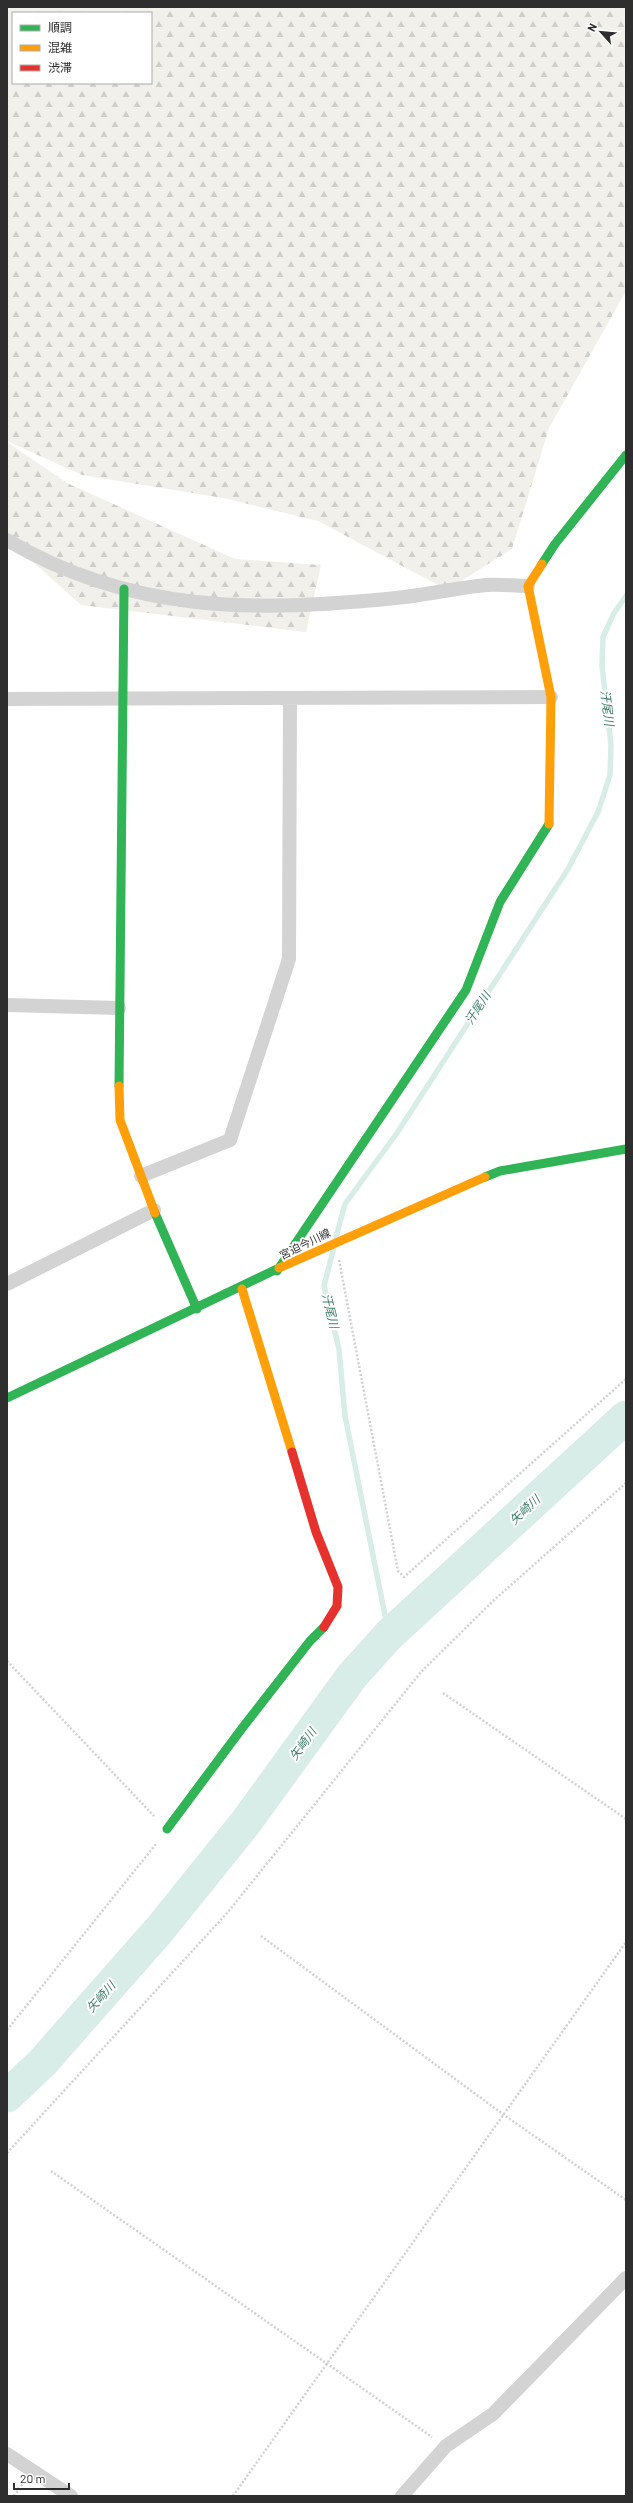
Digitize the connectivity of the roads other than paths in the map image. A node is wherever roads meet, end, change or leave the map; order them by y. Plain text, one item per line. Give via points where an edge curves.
1 (626, 455) edge
2 (7, 540) edge
3 (528, 586) junction
4 (124, 589) junction
5 (551, 697) junction
6 (123, 698) junction
7 (290, 698) junction
8 (7, 699) edge
9 (7, 1005) edge
10 (119, 1008) junction
11 (626, 1149) edge
12 (142, 1176) junction
13 (154, 1210) junction
14 (277, 1271) junction
15 (7, 1284) edge
16 (242, 1288) junction
17 (197, 1310) junction
18 (7, 1398) edge
19 (167, 1829) road end
20 (626, 2278) edge
21 (7, 2454) edge
22 (71, 2496) edge
23 (402, 2496) edge

1 - 3 street via 555,544
2 - 4 street via 76,574
3 - 4 street via 487,585 402,597 286,607 183,602
3 - 5 street
4 - 6 street
5 - 7 street
5 - 14 street via 550,824 500,902 466,990
6 - 7 street
6 - 8 street
6 - 10 street
7 - 12 street via 290,959 230,1140
9 - 10 street
10 - 12 street via 120,1120
11 - 14 street, 宮迫今川線 via 500,1171 335,1242
12 - 13 street
13 - 15 street
13 - 17 street
14 - 16 street, 宮迫今川線
16 - 17 street, 宮迫今川線
16 - 19 street via 316,1532 338,1587 338,1606
17 - 18 street, 宮迫今川線
20 - 23 street via 493,2414 446,2446
21 - 22 street

